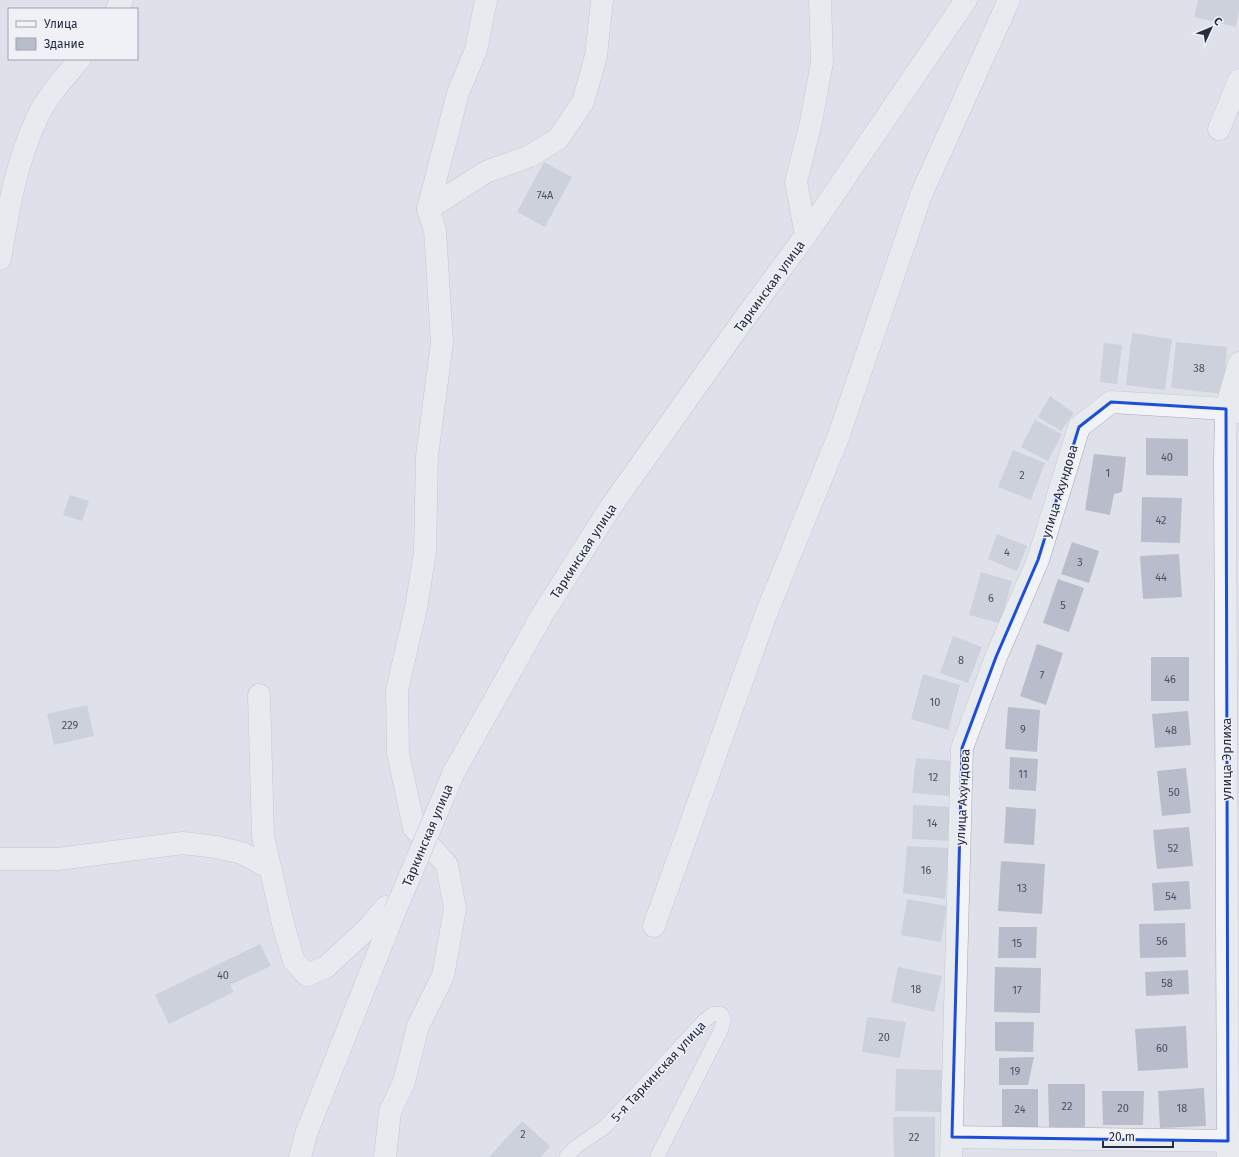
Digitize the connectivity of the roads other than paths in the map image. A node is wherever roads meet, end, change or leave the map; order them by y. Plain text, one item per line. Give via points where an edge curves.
1 (486, 0) edge
2 (602, 0) edge
3 (820, 0) edge
4 (966, 0) edge
5 (1009, 0) edge
6 (79, 60) edge
7 (1239, 80) edge
8 (1219, 130) dead end
9 (428, 209) junction
10 (806, 235) junction
11 (0, 259) edge
12 (1239, 363) edge
13 (1233, 411) edge
14 (259, 695) dead end
15 (0, 859) edge
16 (270, 868) junction
17 (395, 912) junction
18 (654, 926) dead end
19 (1232, 1146) edge
20 (952, 1147) edge
21 (300, 1157) edge
22 (385, 1157) edge
23 (566, 1157) edge
24 (657, 1157) edge

1 - 9 street via 476,50 458,93
2 - 9 street via 596,56 583,102 558,139 530,156 486,172
3 - 10 street via 822,62 796,182
4 - 10 street, Таркинская улица
5 - 18 street via 921,195 839,435 766,614
6 - 11 street via 37,117 19,162
7 - 8 street
9 - 22 street via 435,230 442,343 427,456 425,552 416,608 397,690 398,753 414,828 447,865 455,909 443,976 418,1026 404,1082 390,1112
10 - 17 street, Таркинская улица, bridge via 610,508 542,615 454,772
12 - 13 street, улица Эрлиха
13 - 19 street, улица Эрлиха via 1225,477
13 - 20 street, улица Ахундова via 1111,402 1079,427 1038,560 996,657 962,748
14 - 16 street via 263,836
15 - 16 street via 58,859 183,843 242,853
16 - 17 street via 294,961 307,975 326,967 368,928 386,907
17 - 21 street, Таркинская улица via 306,1134
19 - 20 street
23 - 24 lane, 5-я Таркинская улица via 577,1146 605,1127 705,1020 713,1014 721,1014 724,1020 721,1030

